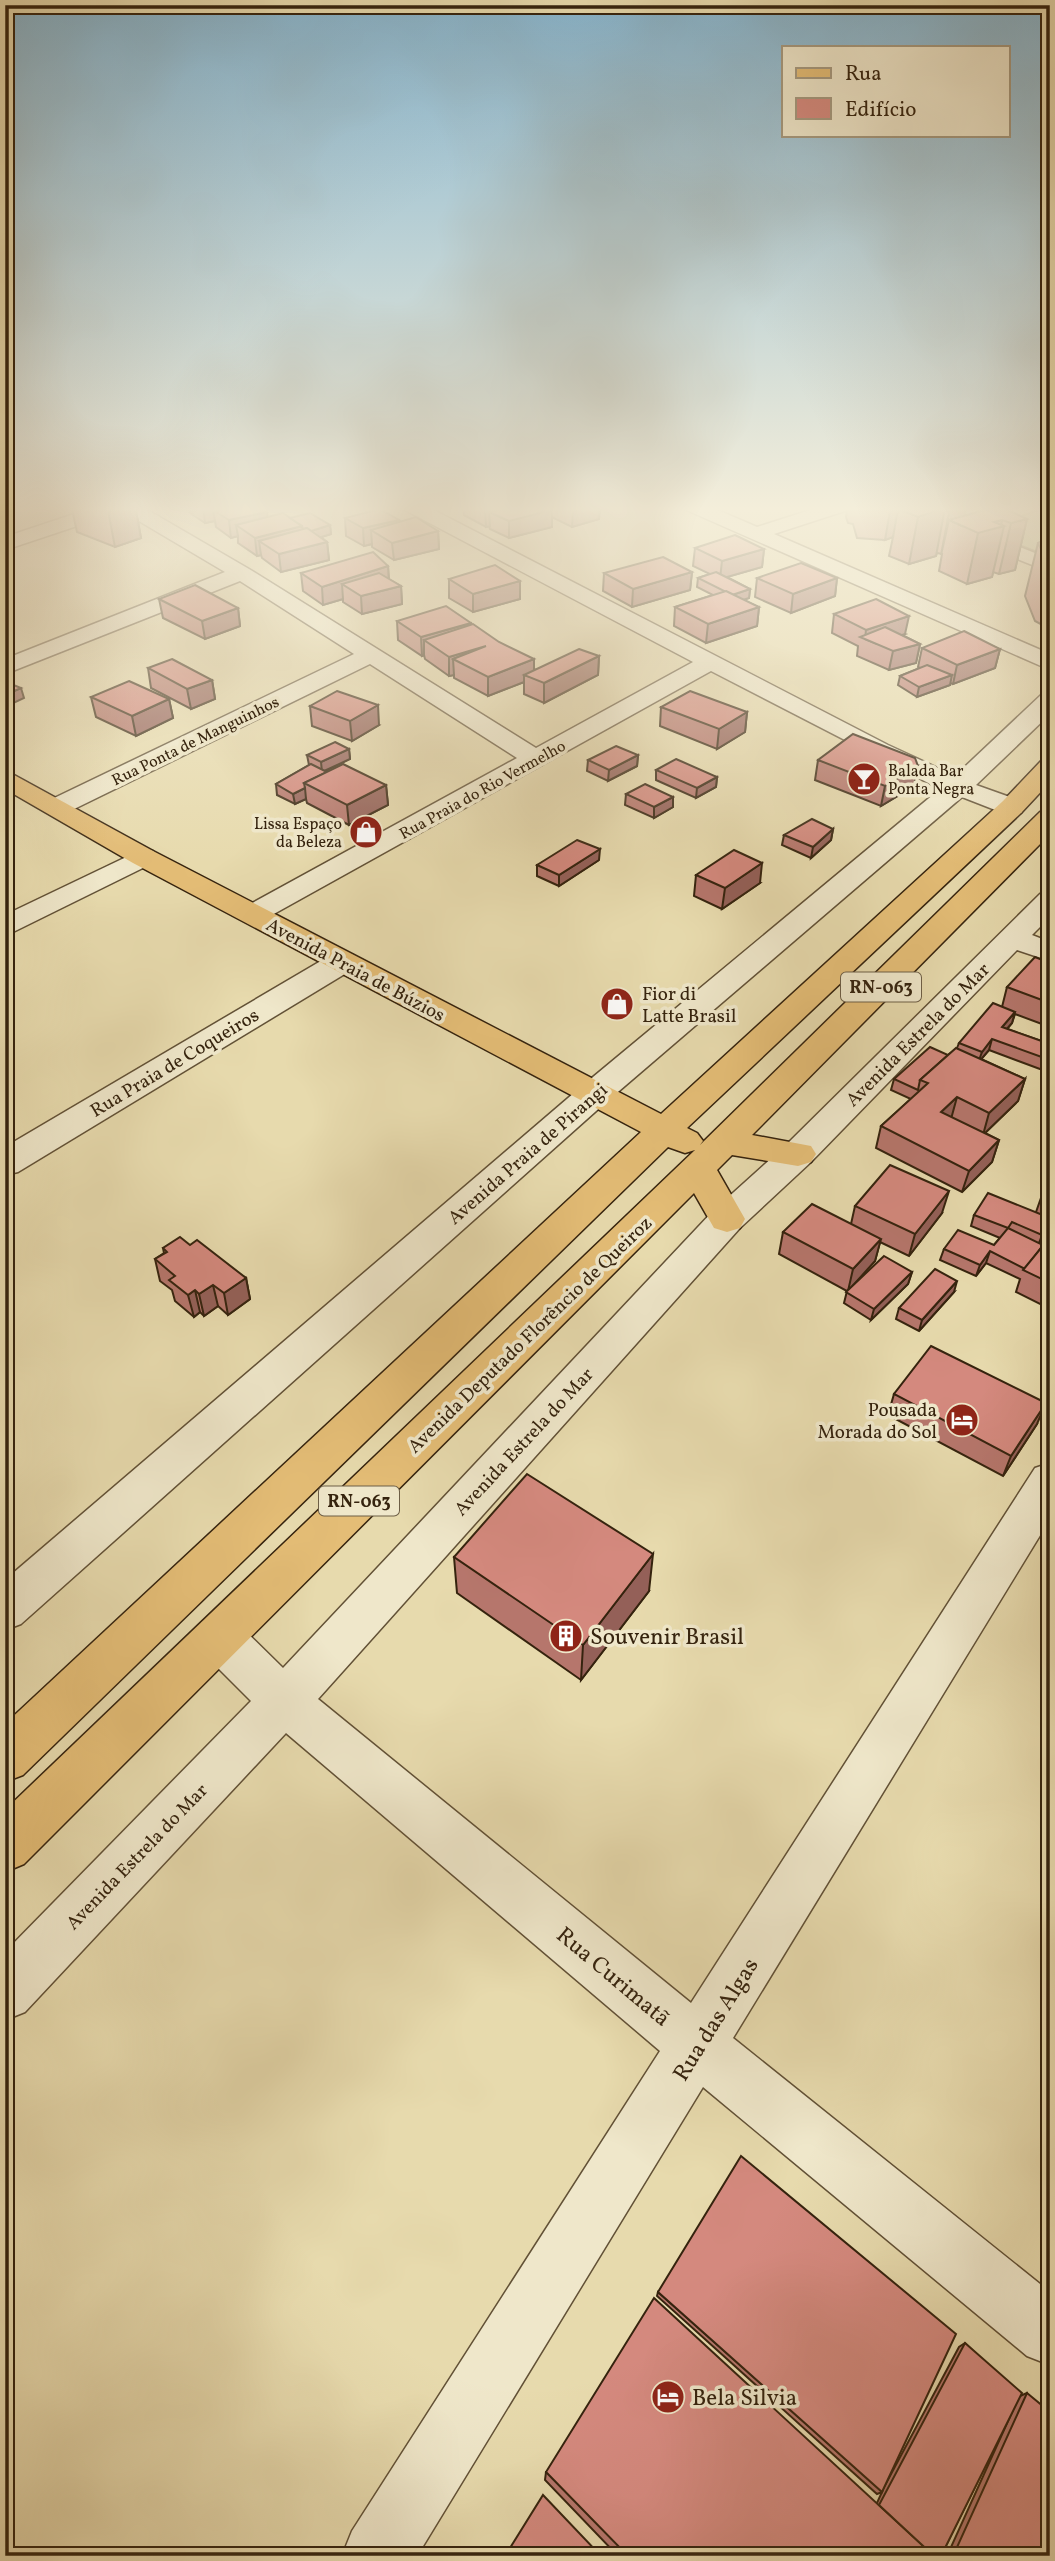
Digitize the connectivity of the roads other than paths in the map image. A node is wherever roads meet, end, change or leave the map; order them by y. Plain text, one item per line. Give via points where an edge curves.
1 (112, 625) edge
2 (322, 625) edge
3 (636, 625) edge
4 (965, 625) edge
5 (370, 655) junction
6 (1045, 660) edge
7 (709, 663) junction
8 (5, 667) edge
9 (1050, 700) edge
10 (536, 760) junction
11 (1050, 766) edge
12 (5, 778) edge
13 (958, 787) junction
14 (57, 807) junction
15 (1013, 807) junction
16 (1050, 818) edge
17 (144, 857) junction
18 (1050, 900) edge
19 (253, 914) junction
20 (5, 927) edge
21 (1031, 945) edge
22 (342, 962) junction
23 (593, 1095) junction
24 (664, 1130) junction
25 (798, 1154) junction
26 (712, 1155) junction
27 (5, 1163) edge
28 (727, 1219) junction
29 (1050, 1481) edge
30 (5, 1609) edge
31 (219, 1637) junction
32 (284, 1701) junction
33 (5, 1758) edge
34 (5, 1846) edge
35 (5, 1992) edge
36 (698, 2046) junction
37 (1050, 2333) edge
38 (377, 2556) edge

1 - 8 street
2 - 5 street
3 - 7 street
4 - 6 street
5 - 10 street
5 - 14 street, Rua Ponta de Manguinhos
7 - 10 street, Rua Praia do Rio Vermelho
7 - 13 street
9 - 13 street, Avenida Praia de Pirangi
10 - 19 street, Rua Praia do Rio Vermelho
11 - 15 main road, RN-063
12 - 14 main road, Avenida Praia de Búzios
13 - 15 street
13 - 23 street, Avenida Praia de Pirangi
14 - 17 main road, Avenida Praia de Búzios
15 - 24 main road, RN-063
16 - 26 main road, Avenida Deputado Florêncio de Queiroz / RN-063
17 - 19 main road, Avenida Praia de Búzios
17 - 20 street
18 - 21 street, Avenida Estrela do Mar
19 - 22 main road, Avenida Praia de Búzios
21 - 25 street, Avenida Estrela do Mar
22 - 23 main road, Avenida Praia de Búzios
22 - 27 street, Rua Praia de Coqueiros
23 - 24 main road, Avenida Praia de Búzios
23 - 30 street, Avenida Praia de Pirangi
24 - 26 main road, Avenida Praia de Búzios
24 - 33 main road, RN-063
25 - 26 main road, Avenida Praia de Búzios
25 - 28 street, Avenida Estrela do Mar
26 - 28 main road
26 - 31 main road, Avenida Deputado Florêncio de Queiroz / RN-063
28 - 32 street, Avenida Estrela do Mar
29 - 36 street, Rua das Algas
31 - 32 street, Rua Curimatã
31 - 34 main road, Avenida Deputado Florêncio de Queiroz / RN-063
32 - 35 street, Avenida Estrela do Mar
32 - 36 street, Rua Curimatã
36 - 37 street, Rua Curimatã
36 - 38 street, Rua das Algas

